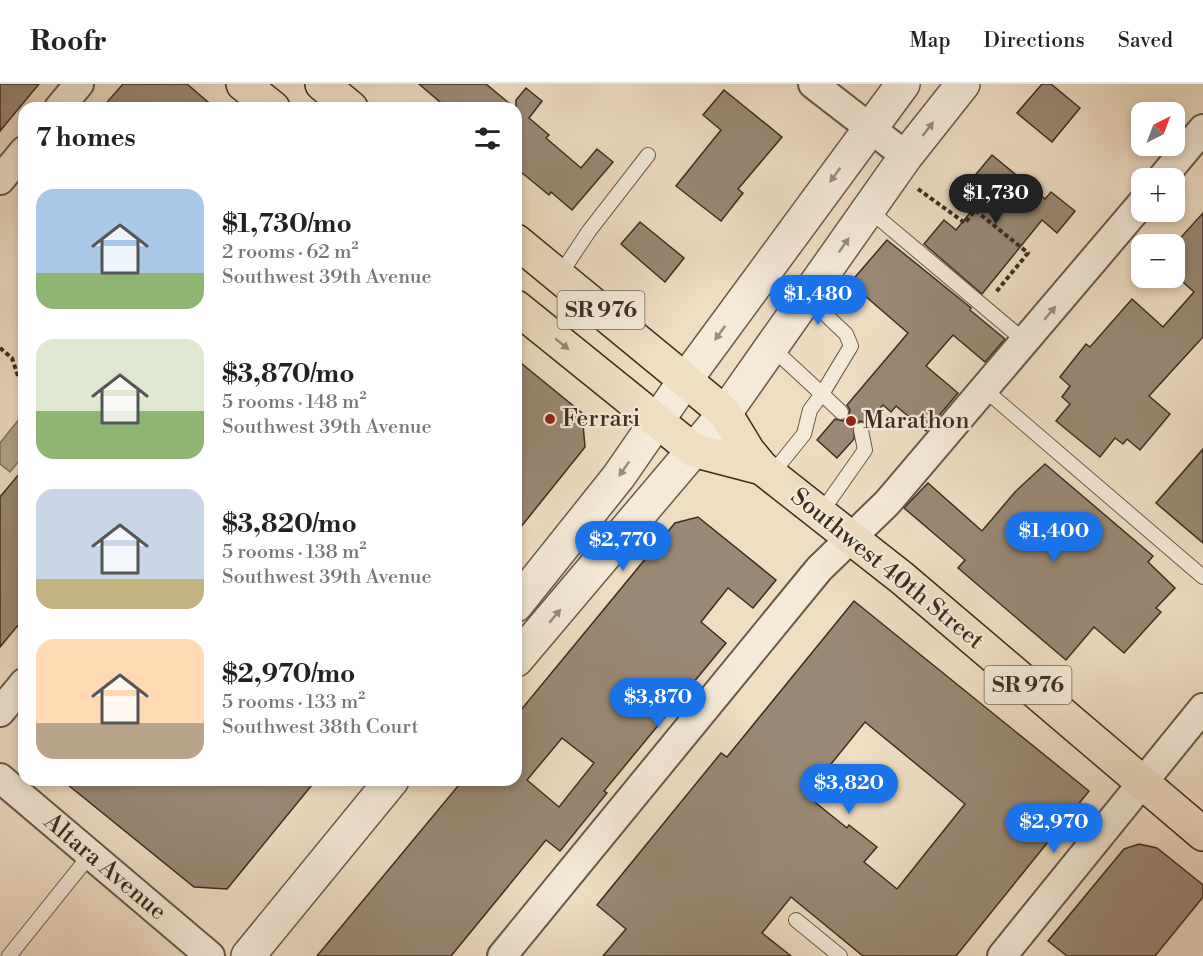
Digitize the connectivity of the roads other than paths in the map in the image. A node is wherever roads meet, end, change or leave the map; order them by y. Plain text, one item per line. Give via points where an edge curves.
1 (79, 84) edge
2 (243, 84) edge
3 (322, 84) edge
4 (813, 84) edge
5 (903, 84) edge
6 (963, 84) edge
7 (64, 102) edge
8 (266, 102) edge
9 (344, 102) edge
10 (868, 127) junction
11 (1203, 129) edge
12 (648, 155) dead end
13 (906, 156) junction
14 (18, 158) edge
15 (1170, 168) edge
16 (0, 180) edge
17 (869, 210) junction
18 (1131, 216) edge
19 (522, 246) edge
20 (559, 276) junction
21 (807, 297) junction
22 (522, 312) edge
23 (1026, 342) junction
24 (771, 347) junction
25 (686, 379) junction
26 (984, 389) junction
27 (822, 394) junction
28 (841, 412) dead end
29 (725, 413) junction
30 (657, 421) junction
31 (861, 430) dead end
32 (693, 450) junction
33 (767, 471) junction
34 (820, 514) junction
35 (851, 538) junction
36 (1203, 577) edge
37 (522, 597) edge
38 (522, 653) edge
39 (18, 690) edge
40 (1203, 708) edge
41 (0, 712) edge
42 (0, 778) edge
43 (1142, 782) junction
44 (387, 786) edge
45 (1203, 834) edge
46 (90, 855) junction
47 (796, 920) dead end
48 (9, 956) edge
49 (210, 956) edge
50 (248, 956) edge
51 (502, 956) edge
52 (840, 956) edge
53 (1002, 956) edge

1 - 7 street
2 - 8 main road
3 - 9 main road
4 - 10 street
5 - 10 street
13 -> 6 street
10 - 13 street
10 -> 25 street
11 - 15 street
12 - 20 lane
13 - 17 street
14 - 16 street
21 -> 17 street
17 - 23 lane
23 -> 18 street
19 - 20 main road, Southwest 40th Street / SR 976
20 - 25 main road, Southwest 40th Street / SR 976
21 - 24 street
21 - 27 lane via 846,334 851,346
22 -> 30 main road, Southwest 40th Street / SR 976
23 - 26 street
24 - 27 lane
24 - 29 street
25 - 29 main road, Southwest 40th Street / SR 976
25 - 30 street
26 - 35 street via 887,503
26 - 36 lane
27 - 28 lane
27 - 33 lane via 810,410 804,434
29 - 32 street
29 - 33 main road, Southwest 40th Street / SR 976 via 748,451
30 - 32 main road, Southwest 40th Street / SR 976
30 -> 37 street via 619,476
31 - 34 lane via 865,450
32 - 33 main road, Southwest 40th Street / SR 976
38 -> 32 street
33 - 34 main road, Southwest 40th Street / SR 976
34 - 35 main road, Southwest 40th Street / SR 976
35 - 43 main road, Southwest 40th Street / SR 976
35 - 51 street via 819,569
39 - 41 street
40 - 43 street
42 - 46 street, Altara Avenue
43 - 45 main road, Southwest 40th Street / SR 976
43 - 53 street
44 - 50 street
46 - 48 lane
46 - 49 street, Altara Avenue
47 - 52 lane

